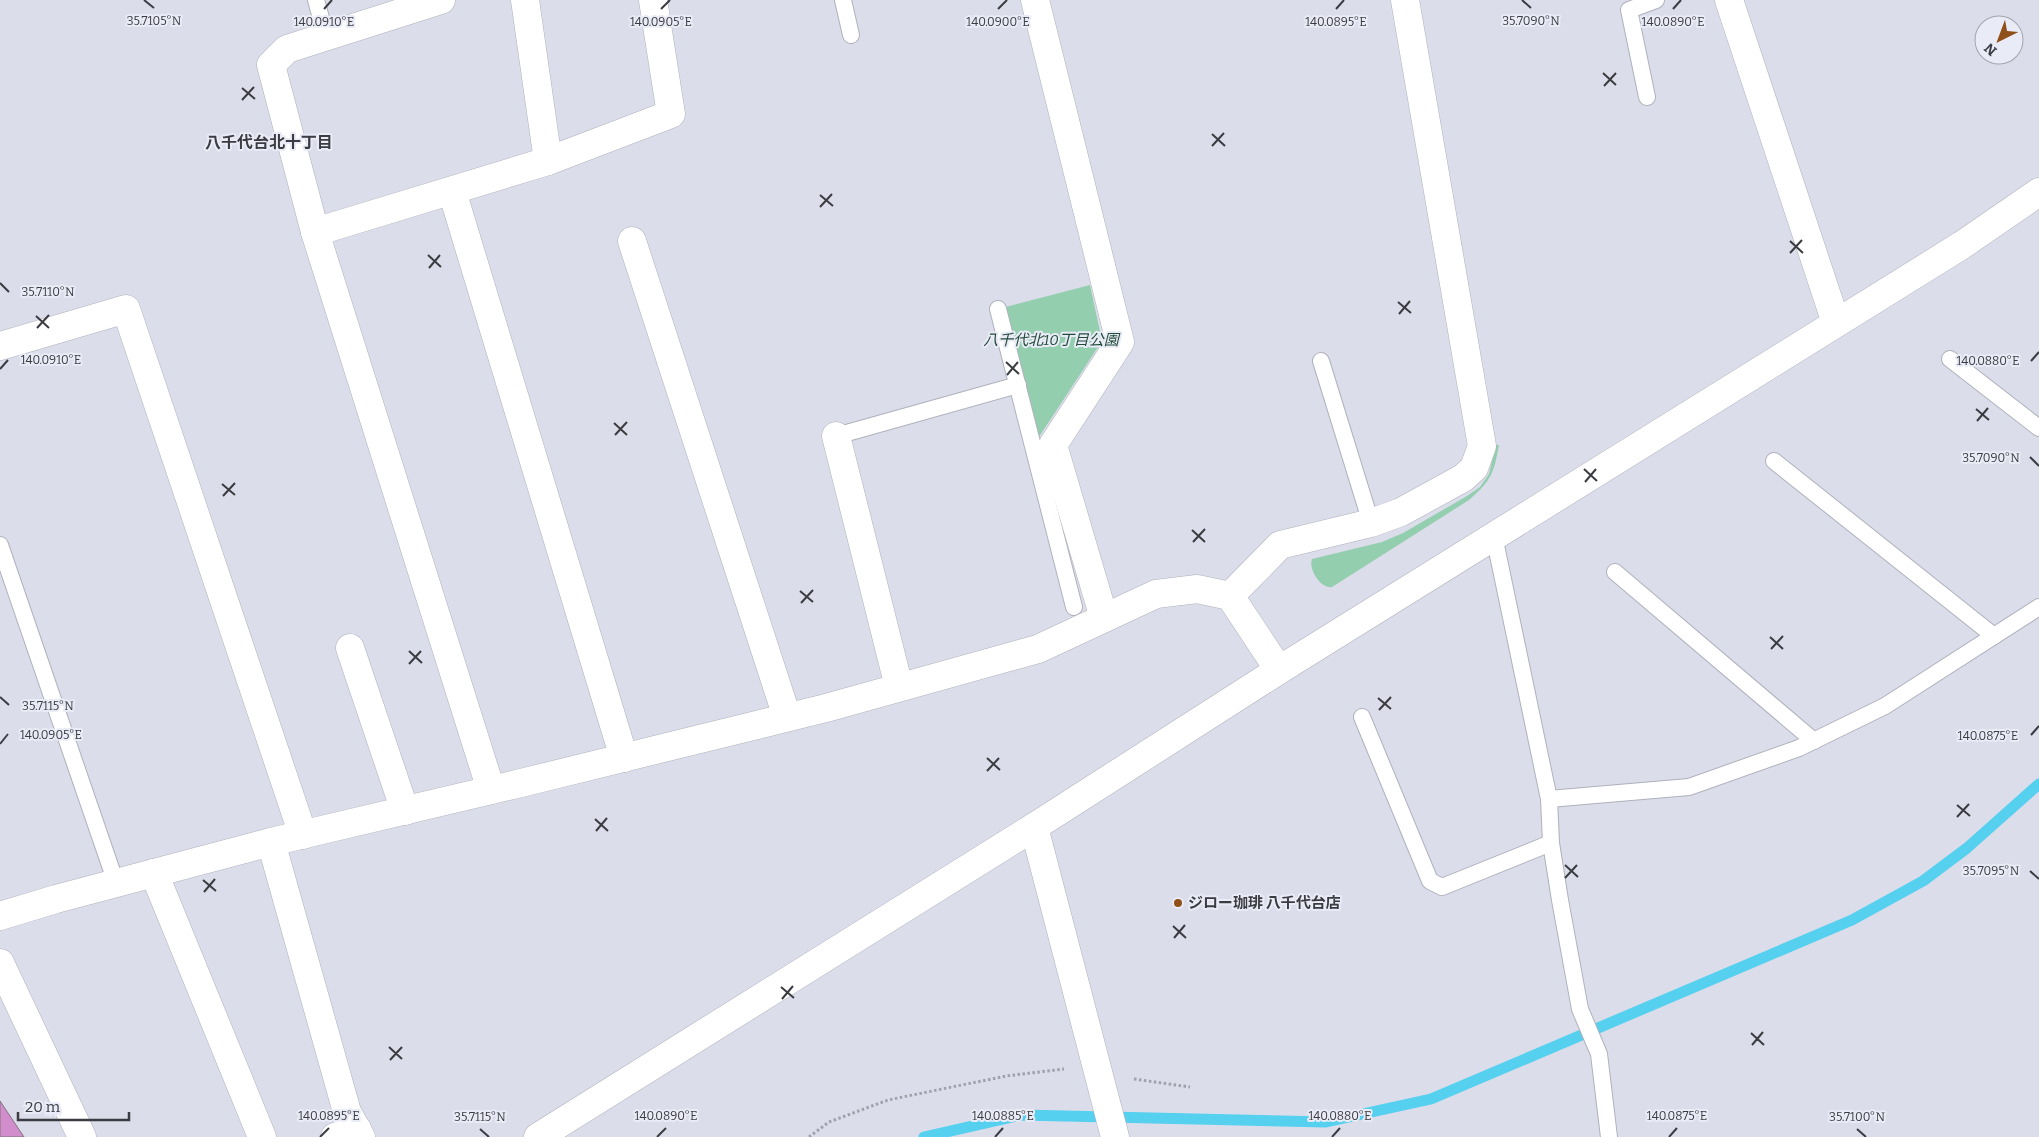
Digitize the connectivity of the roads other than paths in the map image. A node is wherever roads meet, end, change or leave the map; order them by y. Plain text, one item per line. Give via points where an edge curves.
1 (316, 0) edge
2 (441, 0) edge
3 (525, 0) edge
4 (653, 0) edge
5 (843, 0) edge
6 (1035, 0) edge
7 (1405, 0) edge
8 (1656, 0) edge
9 (1729, 0) edge
10 (326, 36) junction
11 (852, 36) dead end
12 (1647, 97) dead end
13 (548, 162) junction
14 (452, 190) junction
15 (2039, 192) edge
16 (315, 232) junction
17 (632, 241) dead end
18 (998, 309) dead end
19 (1836, 323) junction
20 (0, 346) edge
21 (1950, 359) dead end
22 (1321, 361) dead end
23 (1018, 385) junction
24 (2039, 428) edge
25 (836, 436) joint
26 (1774, 461) dead end
27 (1371, 523) junction
28 (1494, 536) junction
29 (0, 545) edge
30 (1615, 572) dead end
31 (1230, 596) junction
32 (1074, 607) dead end
33 (2039, 607) edge
34 (1104, 618) junction
35 (1994, 636) junction
36 (350, 648) dead end
37 (1278, 670) junction
38 (899, 687) junction
39 (1362, 716) dead end
40 (788, 717) junction
41 (1814, 741) junction
42 (624, 758) junction
43 (492, 790) junction
44 (1549, 799) junction
45 (405, 811) junction
46 (1034, 827) junction
47 (303, 834) junction
48 (271, 842) junction
49 (1551, 843) junction
50 (154, 873) junction
51 (116, 883) junction
52 (0, 916) edge
53 (0, 963) edge
54 (351, 1134) edge
55 (82, 1137) edge
56 (262, 1137) edge
57 (538, 1137) edge
58 (1114, 1137) edge
59 (1609, 1137) edge

1 - 10 lane
2 - 10 street
3 - 13 street
4 - 13 street via 671,114
5 - 11 lane
6 - 34 street via 1120,342 1053,445
7 - 27 street via 1482,446 1474,468 1463,478 1401,512
8 - 12 lane via 1629,10
9 - 19 street
10 - 16 street via 287,48 271,65
13 - 14 street
14 - 16 street
14 - 42 street
15 - 19 street via 1962,245
16 - 43 street
17 - 40 street
18 - 23 lane
19 - 28 street
20 - 47 street via 126,309
21 - 24 lane
22 - 27 lane
23 - 25 lane
23 - 32 lane
25 - 38 street
26 - 35 lane
27 - 31 street via 1280,545
28 - 37 street
28 - 44 lane
29 - 51 lane
30 - 41 lane
31 - 34 street via 1197,589 1156,594
31 - 37 street
33 - 35 lane
34 - 38 street via 1038,649
35 - 41 lane via 1885,706
36 - 45 street
37 - 46 street
38 - 40 street
39 - 49 lane via 1430,881 1442,887
40 - 42 street
41 - 44 lane via 1688,787
42 - 43 street
43 - 45 street
44 - 49 lane
45 - 47 street
46 - 57 street
46 - 58 street
47 - 48 street
48 - 50 street
48 - 54 street
49 - 59 lane via 1580,1009 1599,1054
50 - 51 street
50 - 56 street
51 - 52 street
53 - 55 street

